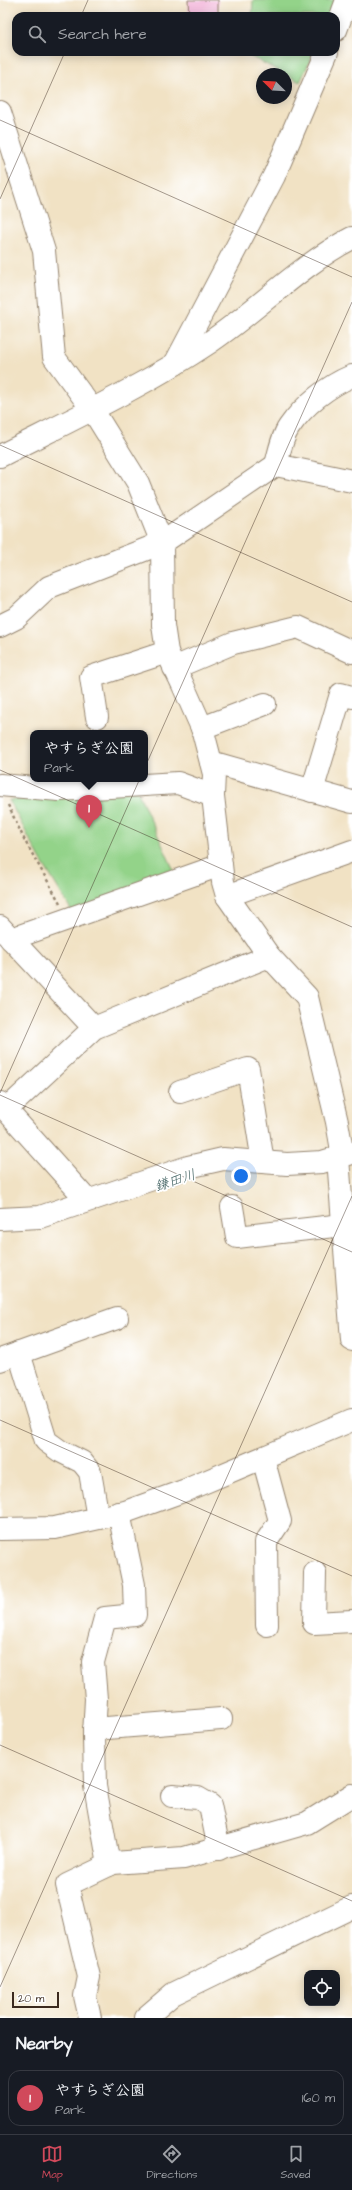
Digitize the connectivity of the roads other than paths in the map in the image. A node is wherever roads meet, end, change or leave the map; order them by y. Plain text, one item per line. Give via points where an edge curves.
1 (347, 0) edge
2 (340, 19) edge
3 (325, 56) edge
4 (0, 112) edge
5 (352, 238) edge
6 (174, 365) junction
7 (352, 376) edge
8 (92, 409) junction
9 (0, 456) edge
10 (276, 465) junction
11 (352, 481) edge
12 (162, 543) junction
13 (0, 626) edge
14 (352, 652) edge
15 (170, 660) junction
16 (352, 697) edge
17 (265, 704) dead end
18 (97, 717) dead end
19 (202, 728) junction
20 (211, 762) junction
21 (1, 785) edge
22 (312, 791) junction
23 (213, 796) junction
24 (352, 802) edge
25 (352, 851) edge
26 (221, 865) junction
27 (227, 896) junction
28 (6, 933) edge
29 (269, 956) junction
30 (94, 1028) junction
31 (180, 1092) dead end
32 (3, 1107) edge
33 (344, 1156) edge
34 (263, 1162) junction
35 (87, 1200) junction
36 (232, 1207) dead end
37 (0, 1219) edge
38 (343, 1225) junction
39 (351, 1314) edge
40 (117, 1318) dead end
41 (352, 1340) edge
42 (9, 1357) edge
43 (352, 1420) edge
44 (263, 1458) junction
45 (119, 1513) junction
46 (98, 1518) junction
47 (0, 1529) edge
48 (315, 1573) dead end
49 (352, 1621) edge
50 (267, 1625) dead end
51 (221, 1719) dead end
52 (94, 1729) junction
53 (352, 1795) edge
54 (172, 1796) dead end
55 (219, 1849) junction
56 (109, 1865) junction
57 (352, 1907) edge
58 (90, 2018) edge
59 (145, 2018) edge

1 - 2 street
3 - 6 street via 274,176
4 - 8 street via 44,251 54,357
5 - 6 street via 305,268 211,341
6 - 8 street
7 - 10 street via 341,380 318,396 304,410 289,428
8 - 9 street
8 - 12 street via 138,483
10 - 11 street
10 - 12 street
12 - 13 street via 49,588 16,618
12 - 15 street via 164,625
14 - 15 street via 298,627
15 - 18 street via 91,677
15 - 19 street
16 - 22 street via 341,694
17 - 19 street
19 - 20 street
20 - 22 street
20 - 23 street via 214,774
21 - 23 street via 59,790 178,783
22 - 24 street
23 - 26 street
25 - 27 street
26 - 27 street
26 - 28 street via 68,918
27 - 29 street
28 - 30 street
29 - 30 street
29 - 33 street via 307,997
30 - 32 street
31 - 34 street via 248,1069
32 - 35 street
33 - 34 street via 315,1163
33 - 38 street
34 - 35 street via 223,1159 188,1167
35 - 37 street via 40,1217
36 - 38 street via 237,1237
38 - 39 street
39 - 41 street
40 - 42 street
42 - 46 street via 46,1441 82,1462 90,1472
43 - 44 street
44 - 45 street via 186,1490
44 - 50 street via 280,1521 266,1542
45 - 46 street
45 - 52 street via 134,1585 135,1615 105,1618 93,1662 96,1699
46 - 47 street via 55,1528
48 - 49 street via 314,1623
51 - 52 street
52 - 56 street via 95,1786
53 - 55 street via 307,1823
54 - 55 street via 198,1798 210,1805
55 - 56 street via 184,1858
56 - 58 street via 67,1885 90,1977 85,1996
57 - 59 street via 173,1994

